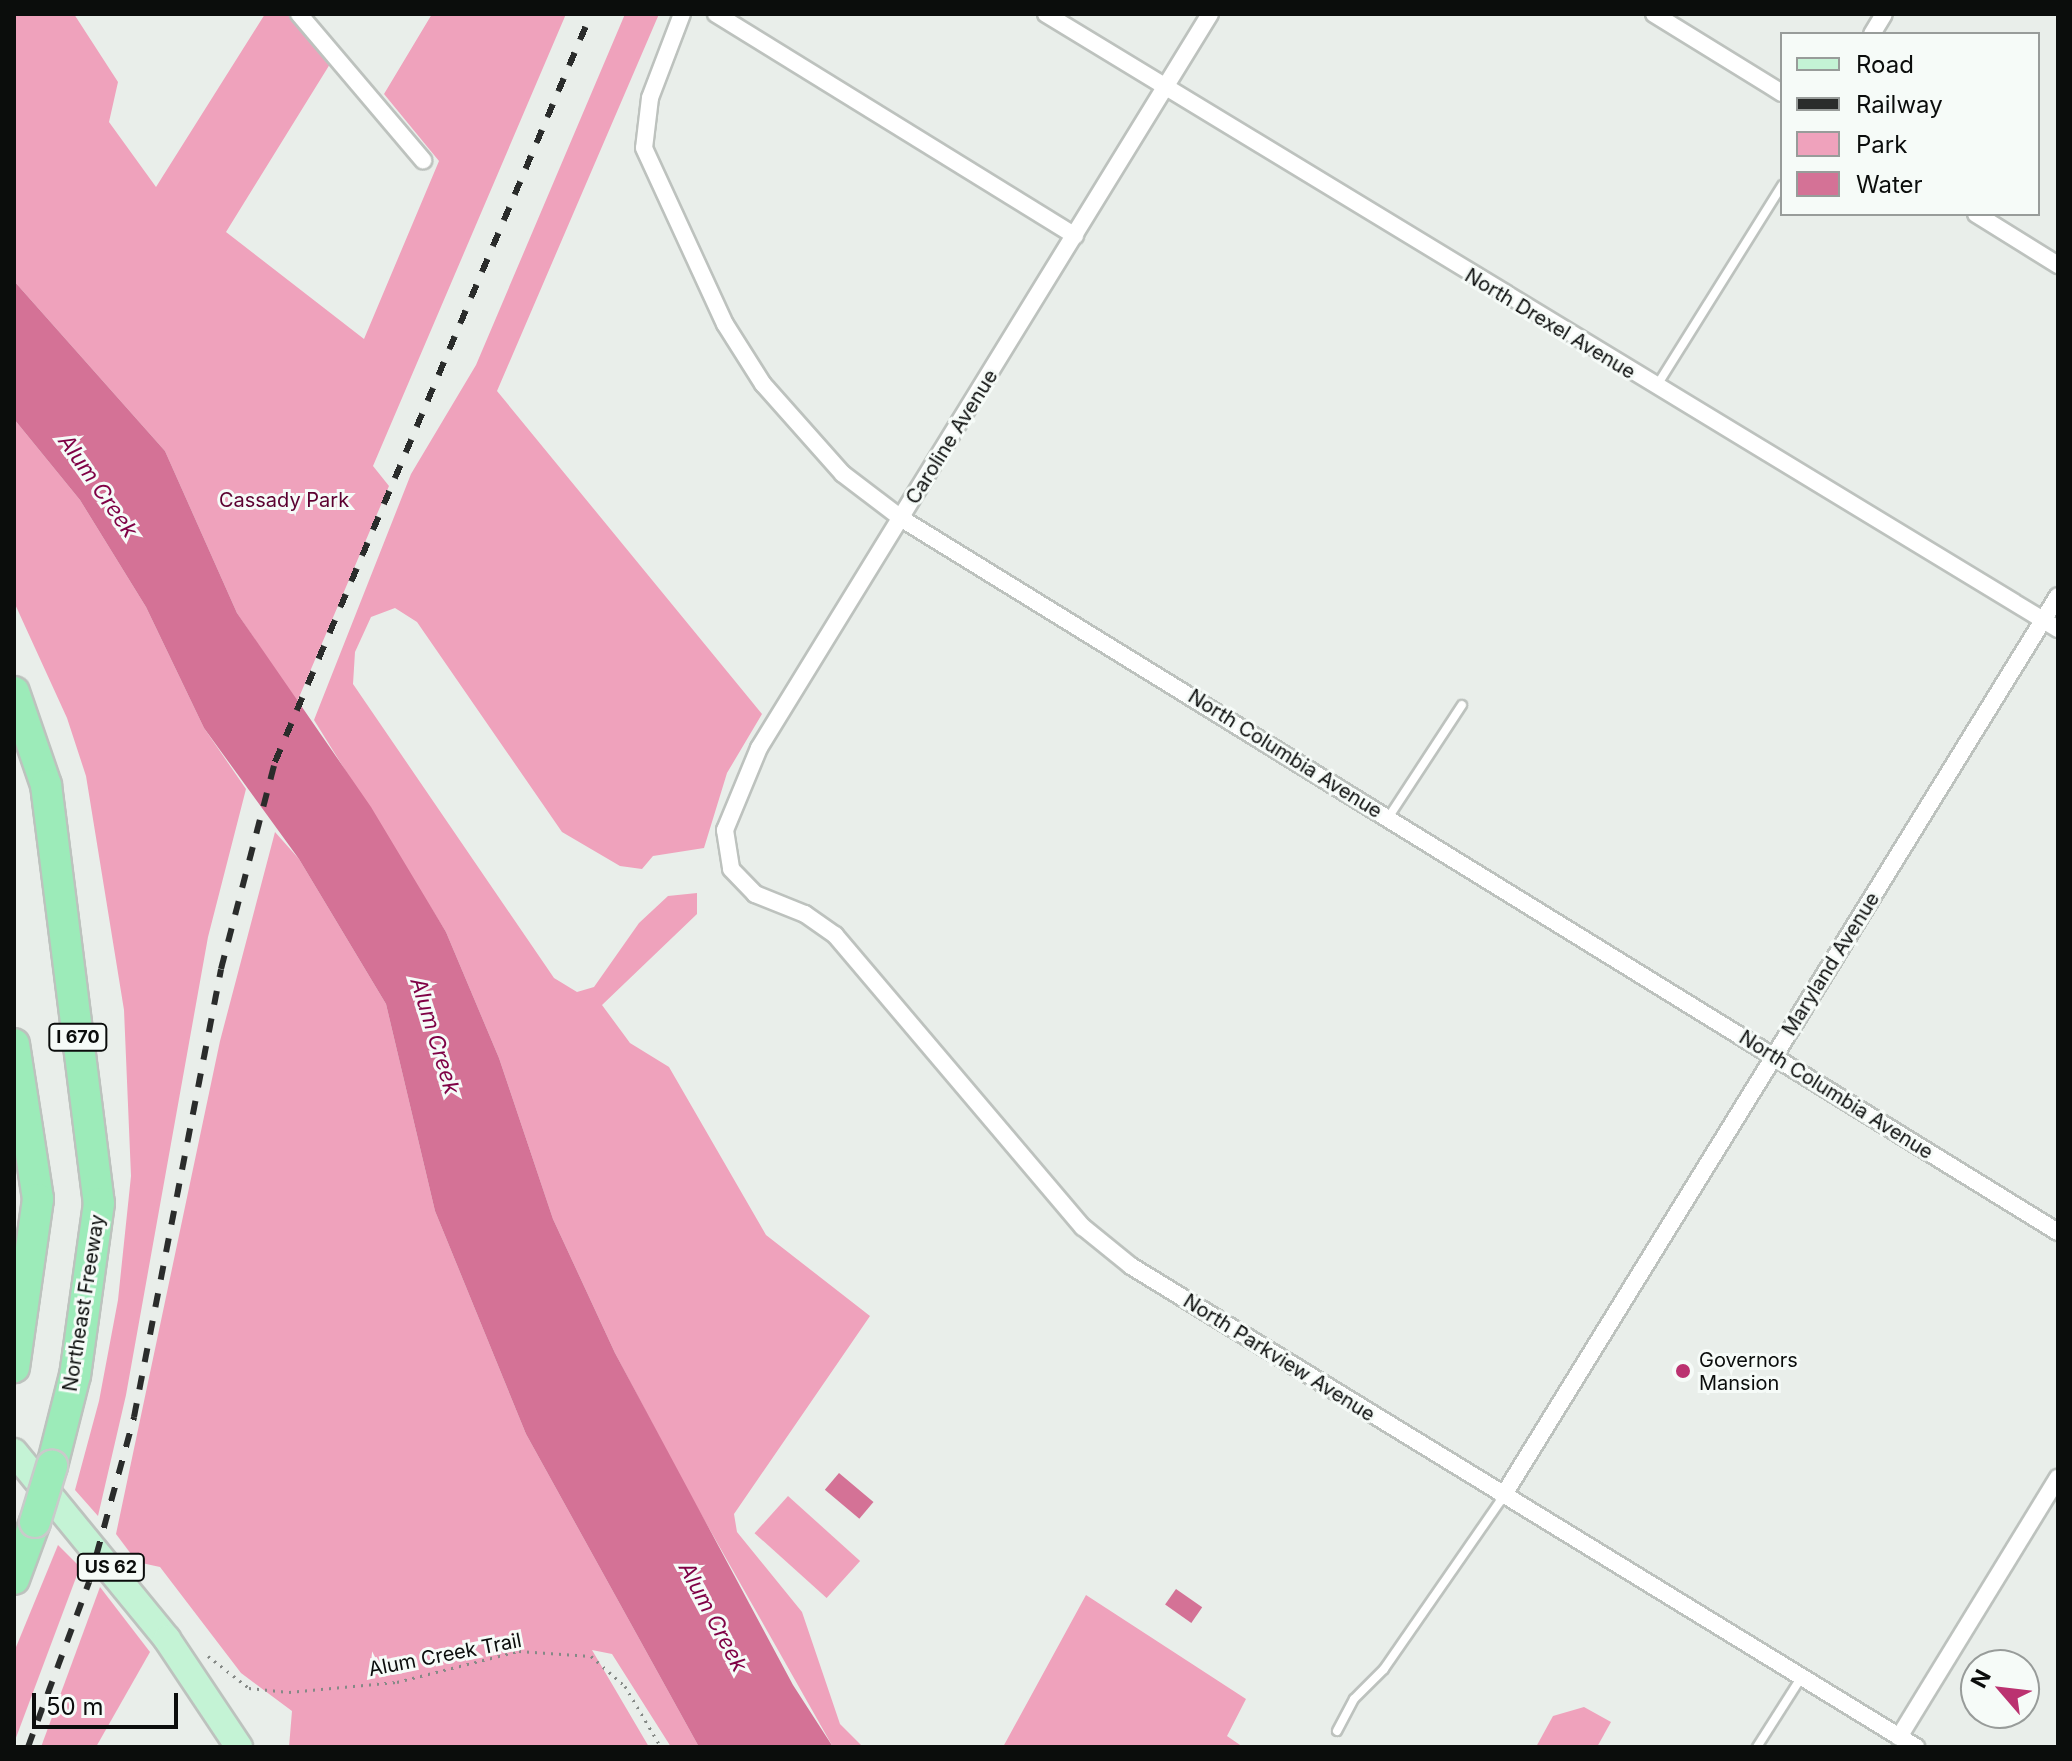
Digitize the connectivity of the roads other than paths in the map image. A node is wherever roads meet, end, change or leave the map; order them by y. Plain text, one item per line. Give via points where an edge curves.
1 (299, 14) edge
2 (682, 14) edge
3 (716, 14) edge
4 (1046, 14) edge
5 (1210, 14) edge
6 (1654, 14) edge
7 (1884, 14) edge
8 (1873, 32) edge
9 (1165, 87) junction
10 (1780, 92) edge
11 (423, 160) dead end
12 (1780, 188) edge
13 (1979, 216) edge
14 (1075, 236) junction
15 (2058, 265) edge
16 (1656, 388) junction
17 (902, 519) junction
18 (2058, 596) edge
19 (2050, 625) edge
20 (14, 692) edge
21 (1462, 705) dead end
22 (1388, 818) junction
23 (731, 869) joint
24 (14, 1044) edge
25 (1774, 1057) junction
26 (2058, 1232) edge
27 (14, 1367) edge
28 (14, 1452) edge
29 (2058, 1478) edge
30 (1503, 1496) junction
31 (14, 1579) edge
32 (1801, 1678) junction
33 (1337, 1731) dead end
34 (1899, 1737) junction
35 (232, 1741) edge
36 (1757, 1747) edge
37 (1916, 1747) edge

1 - 11 street
2 - 17 street, North Columbia Avenue via 650,98 644,148 725,324 763,384 843,474
3 - 14 street
4 - 9 street, North Drexel Avenue
5 - 9 street, Caroline Avenue
6 - 10 street
7 - 8 street
9 - 14 street, Caroline Avenue
9 - 16 street, North Drexel Avenue
12 - 16 lane
13 - 15 street
14 - 17 street, Caroline Avenue
16 - 19 street, North Drexel Avenue
17 - 22 street, North Columbia Avenue
17 - 23 street, Caroline Avenue via 759,748 725,830
18 - 19 street, Maryland Avenue
19 - 25 street, Maryland Avenue
20 - 31 highway, Northeast Freeway / I 670, bridge via 46,785 99,1203 75,1375 52,1466
21 - 22 lane
22 - 25 street, North Columbia Avenue
23 - 30 street, North Parkview Avenue via 755,894 795,909 835,935 1100,1243
24 - 27 highway via 38,1199
25 - 26 street, North Columbia Avenue
25 - 30 street, Maryland Avenue
28 - 35 main road, US 62 via 167,1639
29 - 34 street
30 - 32 street, North Parkview Avenue
30 - 33 lane via 1384,1669 1354,1699
32 - 34 street, North Parkview Avenue
32 - 36 lane
34 - 37 street, North Parkview Avenue

